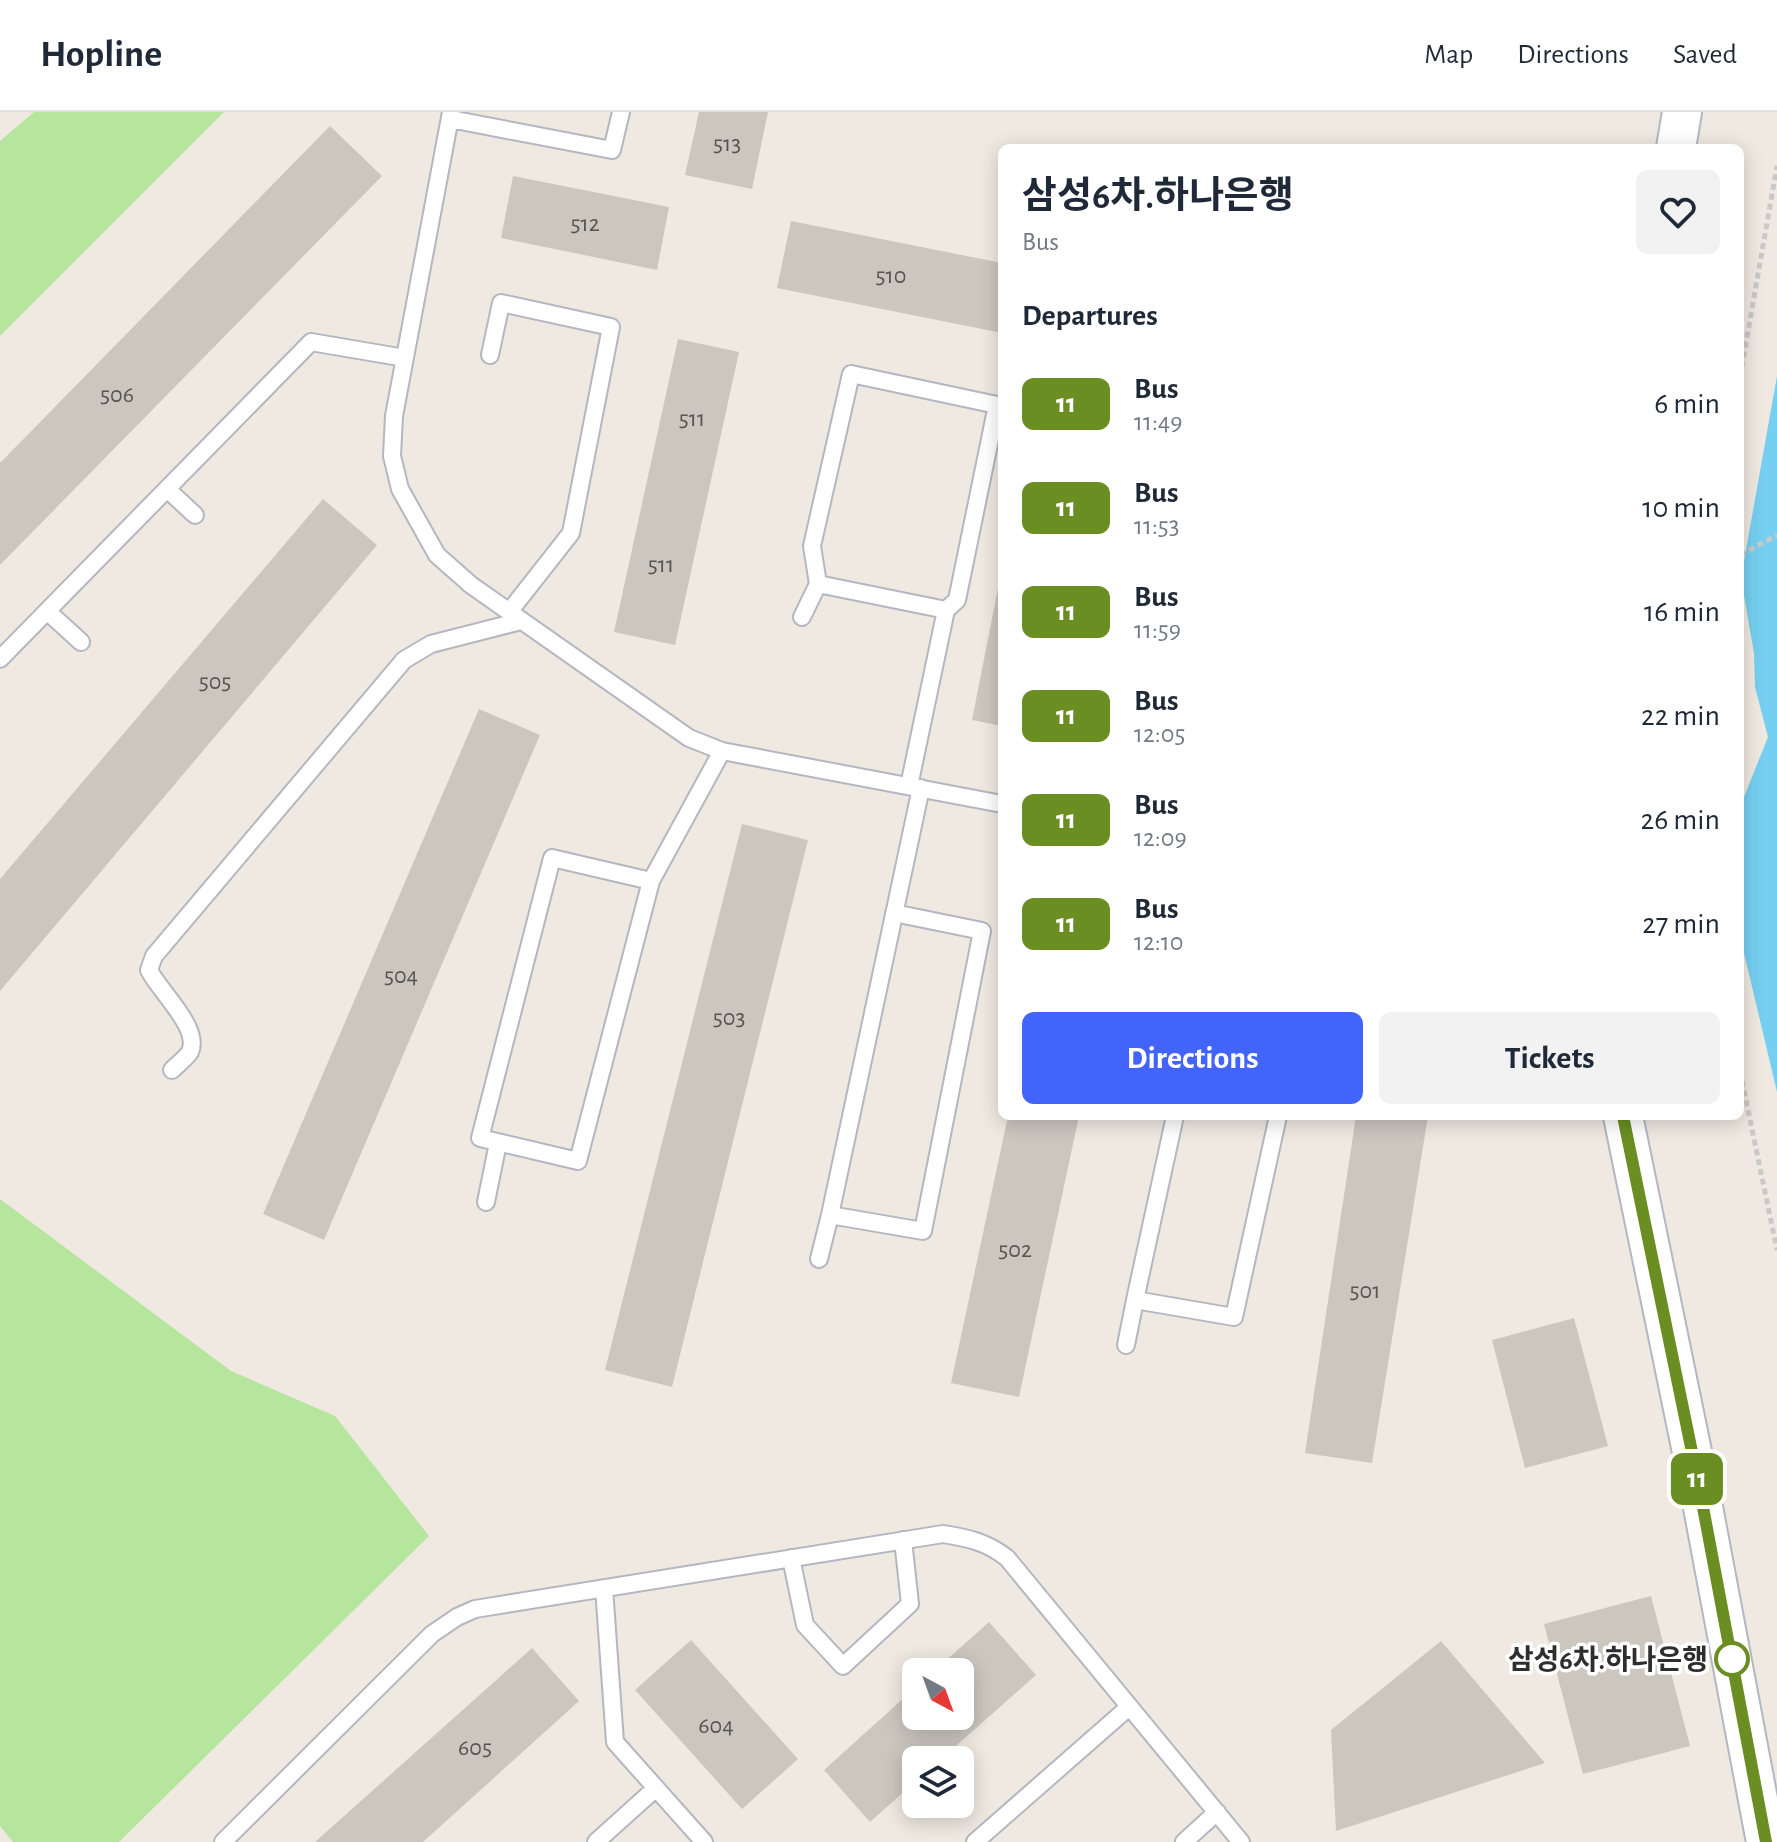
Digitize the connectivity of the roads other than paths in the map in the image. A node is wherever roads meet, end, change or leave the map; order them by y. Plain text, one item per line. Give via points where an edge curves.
1 (621, 112) edge
2 (1682, 112) edge
3 (450, 116) edge
4 (1677, 144) edge
5 (490, 355) dead end
6 (405, 358) junction
7 (167, 489) junction
8 (195, 515) dead end
9 (818, 584) junction
10 (946, 610) junction
11 (47, 611) junction
12 (515, 616) junction
13 (802, 617) dead end
14 (81, 642) dead end
15 (0, 659) edge
16 (722, 751) junction
17 (915, 787) junction
18 (998, 803) edge
19 (651, 881) junction
20 (894, 913) junction
21 (172, 1070) dead end
22 (1174, 1120) edge
23 (1277, 1120) edge
24 (1624, 1120) edge
25 (498, 1143) junction
26 (486, 1202) dead end
27 (830, 1215) junction
28 (819, 1259) dead end
29 (1135, 1300) junction
30 (1126, 1345) dead end
31 (903, 1540) junction
32 (791, 1558) junction
33 (604, 1588) junction
34 (1129, 1707) junction
35 (656, 1788) junction
36 (1217, 1812) junction
37 (223, 1842) edge
38 (596, 1842) edge
39 (704, 1842) edge
40 (975, 1842) edge
41 (1184, 1842) edge
42 (1241, 1842) edge
43 (1766, 1842) edge

1 - 3 lane via 612,150
2 - 4 street
3 - 6 lane
5 - 12 lane via 501,303 611,327 571,533
6 - 7 lane via 311,342
6 - 12 lane via 392,456 400,489 437,555
7 - 8 lane
7 - 11 lane
9 - 10 lane
9 - 10 lane via 812,546 851,374 997,405 957,600
9 - 13 lane
10 - 17 lane
11 - 14 lane
11 - 15 lane
12 - 16 lane via 689,738
12 - 21 lane via 431,644 404,660 154,956 149,970 192,1039 189,1052
16 - 17 lane
16 - 19 lane
17 - 18 lane
17 - 20 lane
19 - 25 lane via 578,1161
19 - 25 lane via 552,858 480,1138
20 - 27 lane
20 - 27 lane via 982,931 923,1231
22 - 29 lane
23 - 29 lane via 1234,1317
24 - 43 street
25 - 26 lane
27 - 28 lane
29 - 30 lane
31 - 32 lane
31 - 32 lane via 910,1604 843,1666 805,1625
31 - 34 lane via 943,1534 994,1547
32 - 33 lane
33 - 35 lane via 615,1742
33 - 37 lane via 475,1609 457,1617 432,1634
34 - 36 lane
34 - 40 lane
35 - 38 lane
35 - 39 lane
36 - 41 lane
36 - 42 lane

